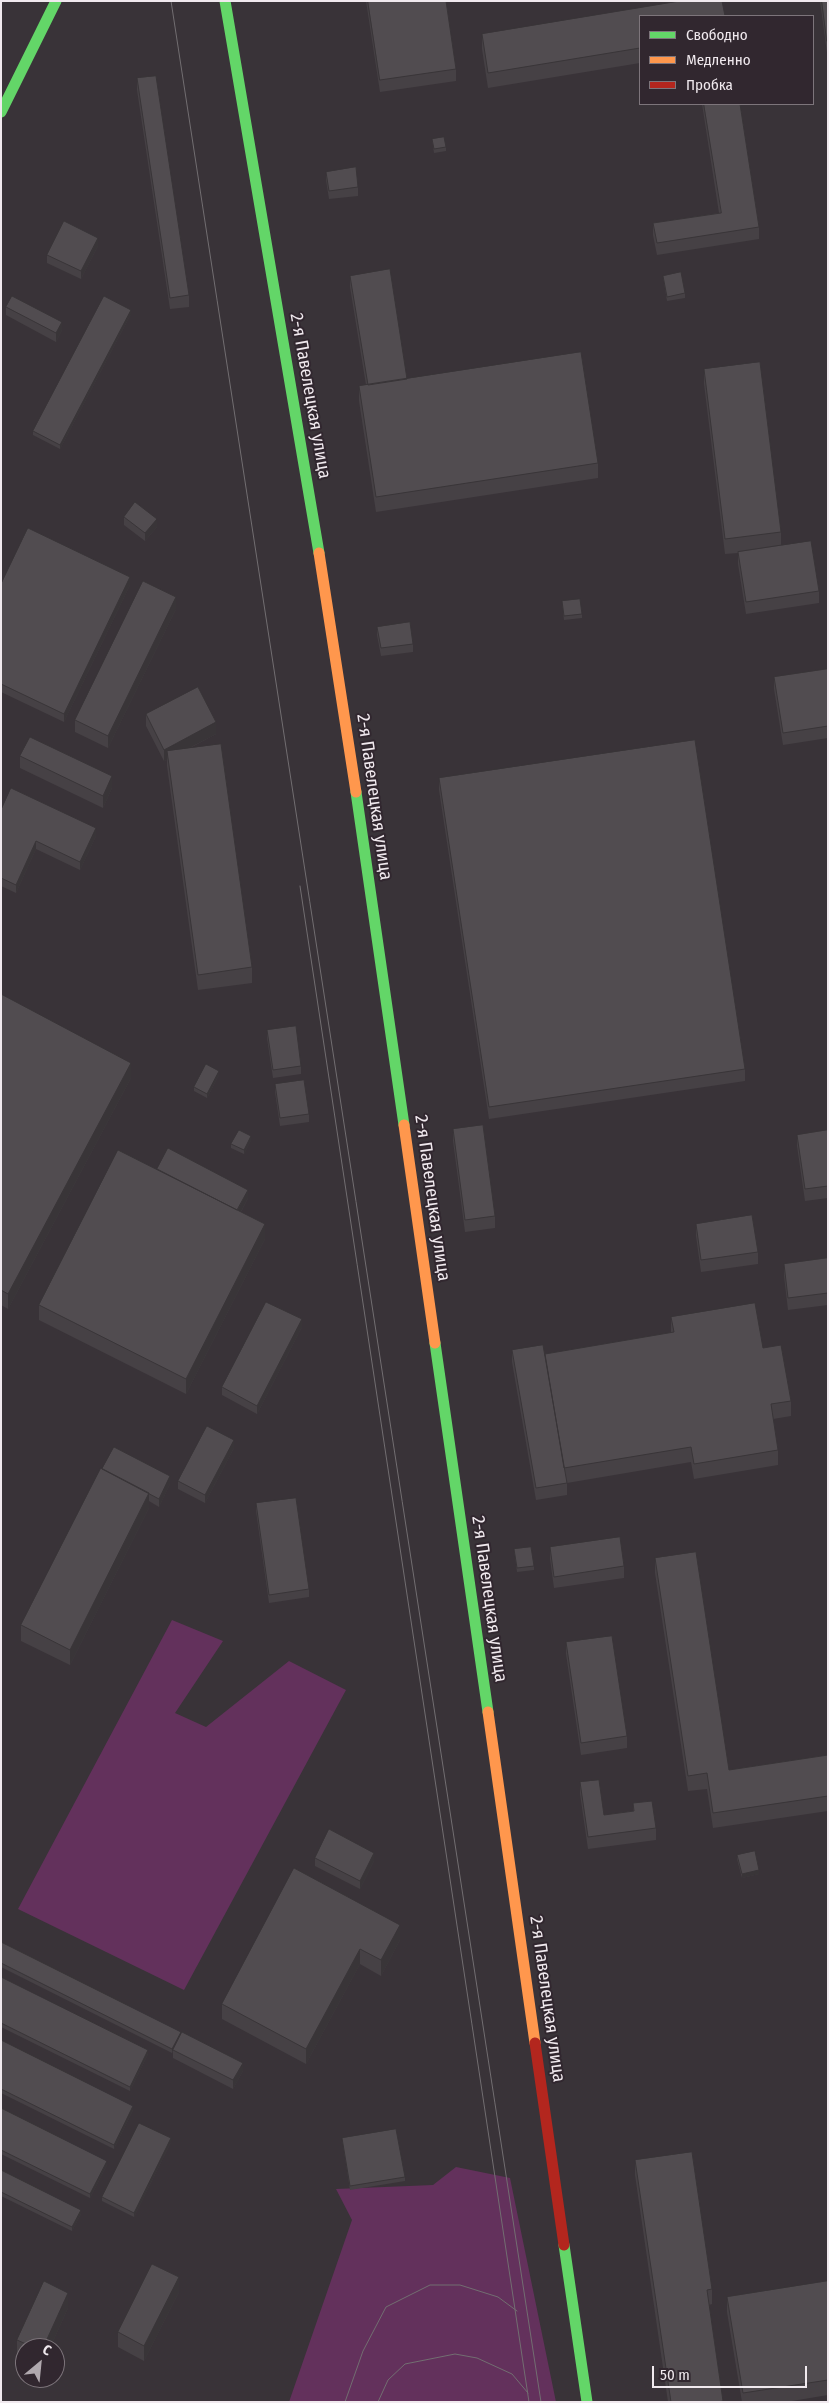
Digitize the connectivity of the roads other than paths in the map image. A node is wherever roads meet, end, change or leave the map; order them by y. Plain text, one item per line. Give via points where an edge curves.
1 (56, 1) edge
2 (225, 1) edge
3 (1, 112) edge
4 (586, 2402) edge

1 - 3 main road
2 - 4 main road, 2-я Павелецкая улица via 333,634

